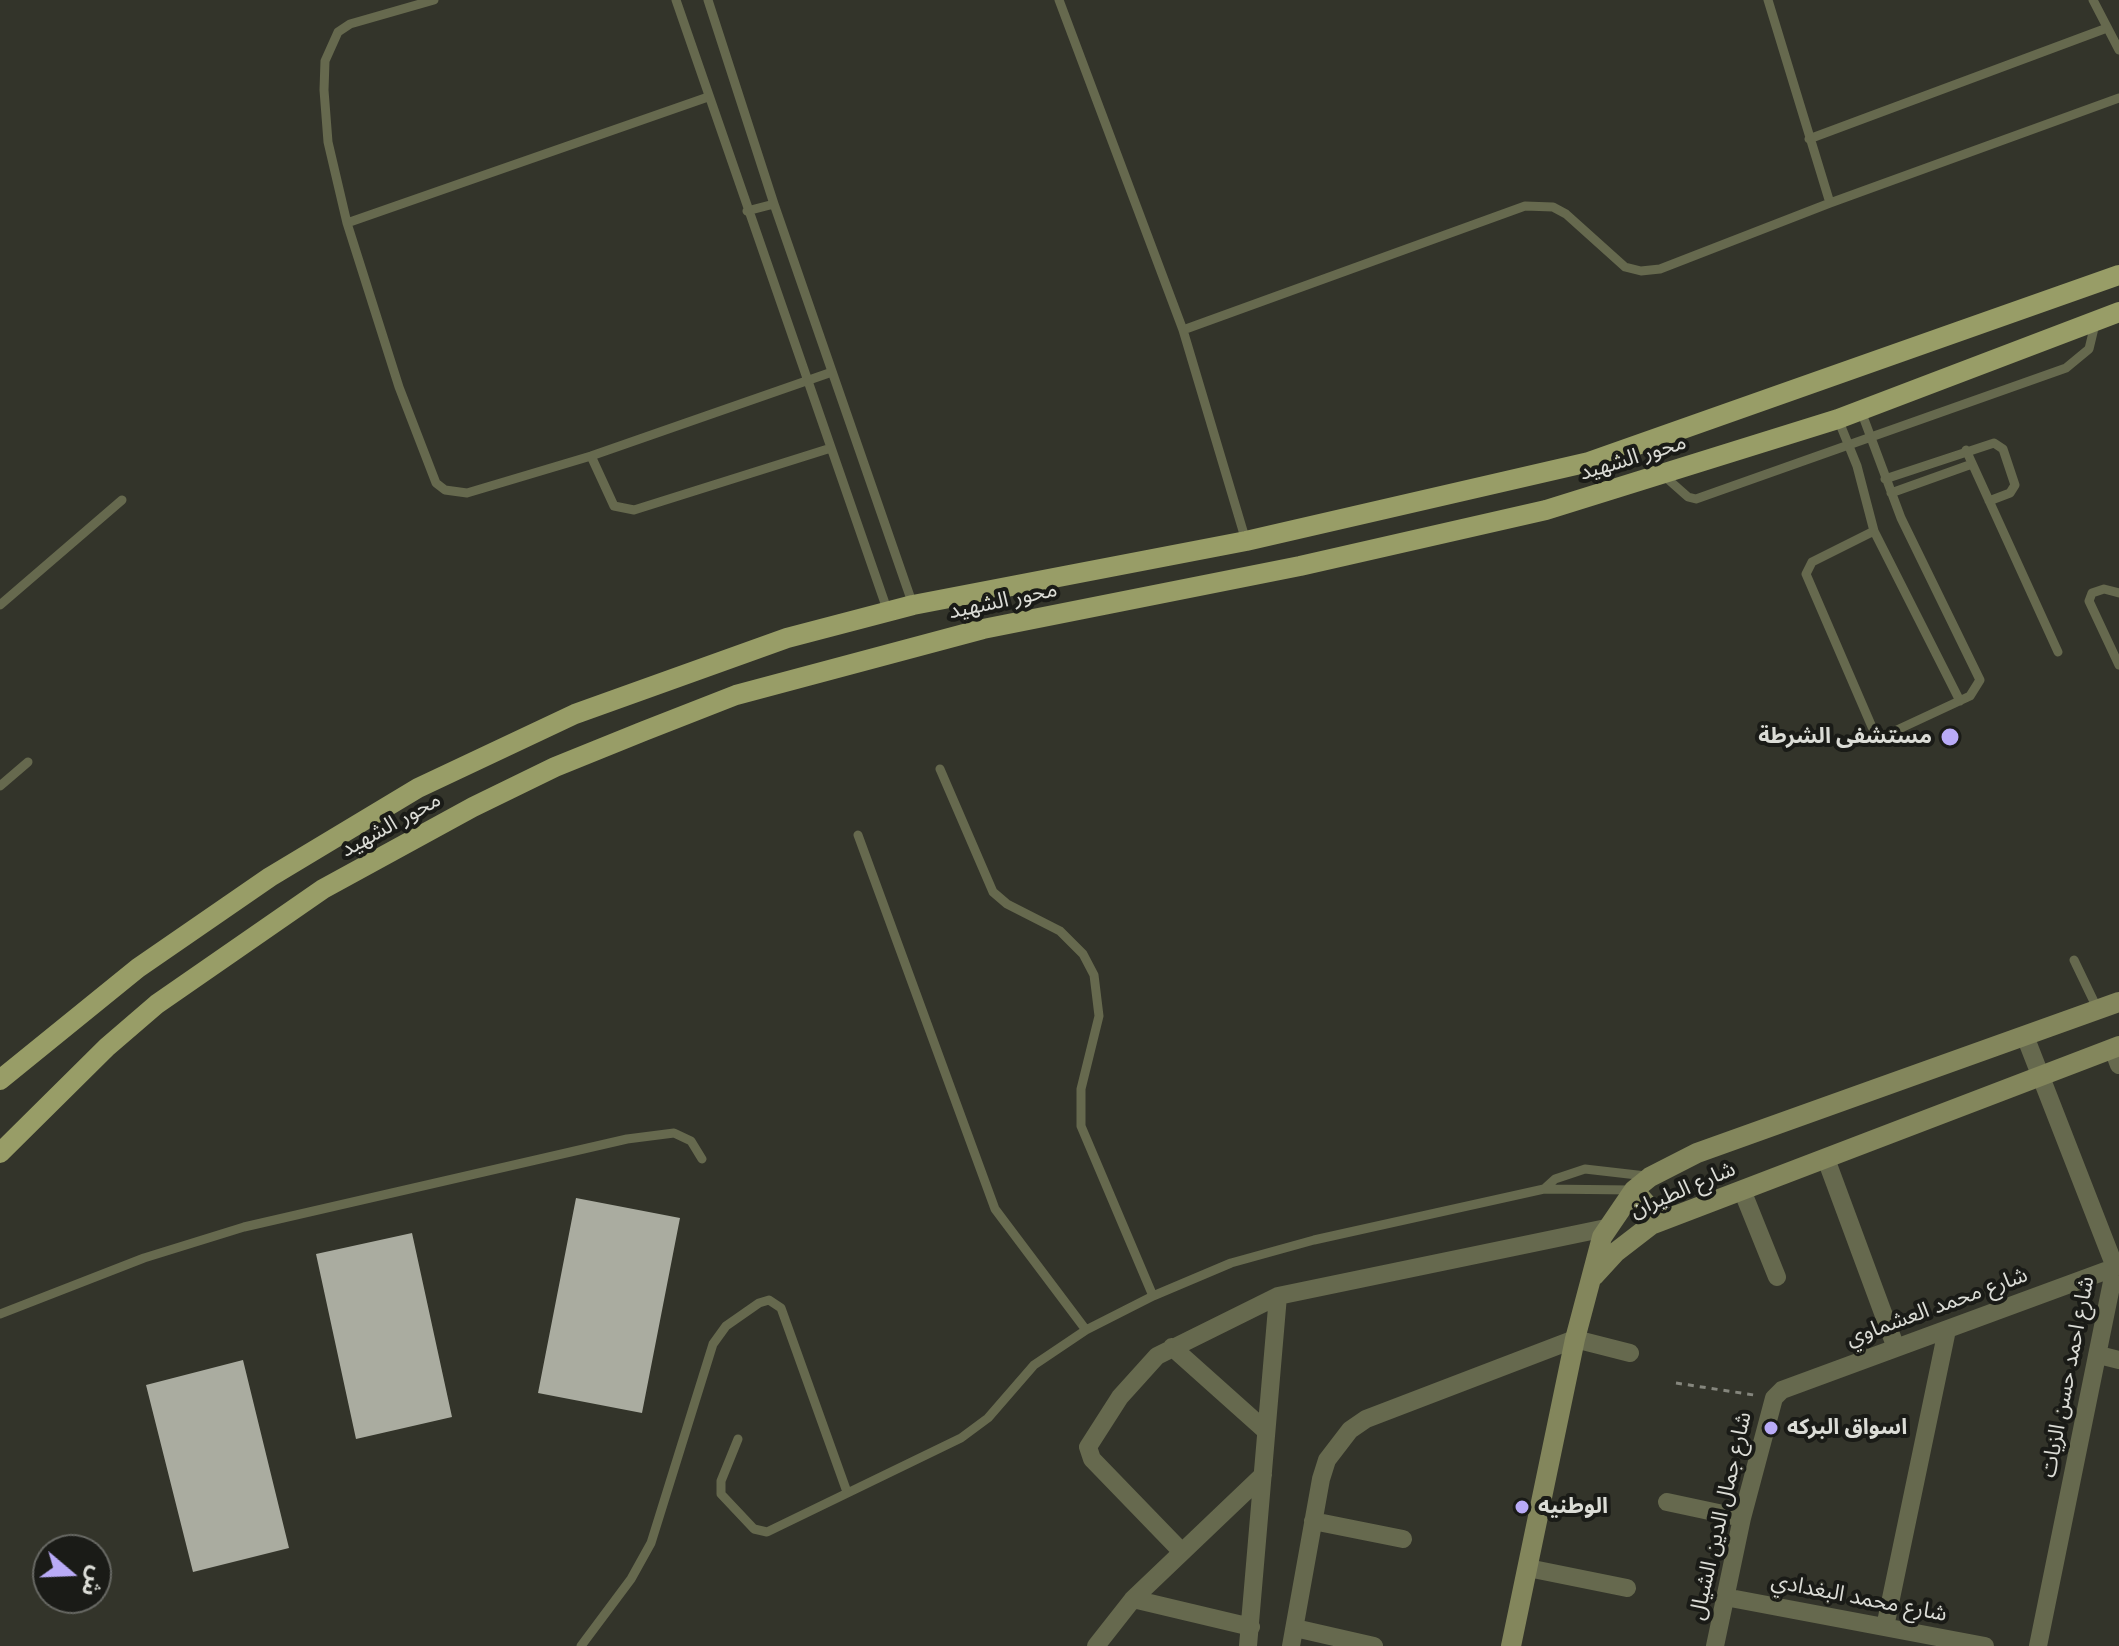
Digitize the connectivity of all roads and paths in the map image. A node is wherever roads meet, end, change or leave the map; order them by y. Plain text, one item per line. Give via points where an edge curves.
1 (434, 0) edge
2 (676, 0) edge
3 (708, 0) edge
4 (1059, 0) edge
5 (1768, 0) edge
6 (2093, 0) edge
7 (2107, 28) junction
8 (2119, 50) edge
9 (708, 97) junction
10 (2119, 98) edge
11 (1809, 139) junction
12 (1830, 203) junction
13 (774, 204) junction
14 (747, 211) junction
15 (347, 223) junction
16 (2119, 275) edge
17 (2112, 318) edge
18 (1183, 330) junction
19 (832, 372) junction
20 (809, 381) junction
21 (1861, 411) junction
22 (1838, 419) junction
23 (1870, 438) junction
24 (1850, 445) junction
25 (831, 448) junction
26 (1966, 450) junction
27 (591, 456) junction
28 (1972, 464) junction
29 (1662, 474) junction
30 (1885, 479) junction
31 (1891, 493) junction
32 (122, 500) dead end
33 (1989, 501) junction
34 (1874, 531) junction
35 (1246, 541) junction
36 (2119, 593) edge
37 (0, 605) edge
38 (913, 605) junction
39 (888, 612) junction
40 (2058, 652) dead end
41 (2119, 665) edge
42 (1960, 701) junction
43 (28, 762) dead end
44 (940, 769) dead end
45 (0, 786) edge
46 (858, 835) dead end
47 (2074, 960) dead end
48 (2119, 1002) edge
49 (2098, 1010) junction
50 (2025, 1036) junction
51 (2117, 1054) edge
52 (2042, 1076) junction
53 (0, 1080) edge
54 (0, 1153) edge
55 (702, 1159) dead end
56 (1826, 1159) junction
57 (1642, 1184) junction
58 (1544, 1189) junction
59 (1742, 1190) junction
60 (1674, 1216) junction
61 (1606, 1228) junction
62 (2117, 1266) edge
63 (1777, 1277) dead end
64 (1591, 1279) junction
65 (1153, 1296) junction
66 (1278, 1296) junction
67 (0, 1314) edge
68 (1086, 1330) junction
69 (1947, 1330) junction
70 (1575, 1339) junction
71 (1172, 1347) junction
72 (1896, 1348) junction
73 (1630, 1353) dead end
74 (2099, 1355) junction
75 (2119, 1360) edge
76 (1676, 1383) dead end
77 (1774, 1398) junction
78 (1266, 1431) junction
79 (738, 1439) dead end
80 (1263, 1475) junction
81 (847, 1492) junction
82 (1667, 1502) dead end
83 (1742, 1518) junction
84 (1313, 1521) junction
85 (1403, 1539) dead end
86 (1182, 1552) junction
87 (1528, 1568) junction
88 (1627, 1588) dead end
89 (1725, 1597) junction
90 (1133, 1599) junction
91 (1885, 1627) junction
92 (1249, 1637) edge
93 (1293, 1637) edge
94 (581, 1646) edge
95 (1096, 1646) edge
96 (1374, 1646) edge
97 (1511, 1646) edge
98 (1715, 1646) edge
99 (1985, 1646) edge
100 (2038, 1646) edge

1 - 15 lane via 350,24 330,43 324,90 328,142
2 - 9 lane
3 - 13 lane
4 - 18 lane
5 - 11 lane
6 - 7 lane
7 - 8 lane
7 - 11 lane
9 - 14 lane
9 - 15 lane
10 - 12 lane
11 - 12 lane
12 - 18 lane via 1660,269 1641,271 1611,258 1553,207 1525,206
13 - 14 lane
13 - 19 lane
14 - 20 lane
15 - 27 lane via 436,483 467,493
16 - 35 main road, محور الشهيد via 1589,462
17 - 21 main road, محور الشهيد
17 - 23 lane via 2075,364
18 - 35 lane
19 - 20 lane
19 - 38 lane
20 - 25 lane
20 - 27 lane
21 - 22 main road, محور الشهيد
21 - 23 lane
22 - 24 lane
22 - 29 main road, محور الشهيد
23 - 24 lane
23 - 30 lane
24 - 29 lane via 1696,499
24 - 34 lane
25 - 27 lane via 634,510 614,506
25 - 39 lane
26 - 28 lane
26 - 30 lane
26 - 33 lane via 1987,443 2003,449 2015,485 2010,493
28 - 31 lane
28 - 33 lane
29 - 54 main road, محور الشهيد via 1474,527 983,629 838,665 736,695 555,767 323,889 206,968 107,1047
30 - 31 lane
31 - 42 lane via 1978,674 1975,692
32 - 37 lane
33 - 40 lane
34 - 42 lane
34 - 42 lane via 1812,562 1806,574 1874,732 1890,735
35 - 38 main road, محور الشهيد
36 - 41 lane via 2104,589 2092,593 2089,601
38 - 39 main road, محور الشهيد
39 - 53 main road, محور الشهيد via 681,673 575,714 418,788 197,924
43 - 45 lane
44 - 65 lane via 993,892 1060,931 1083,954 1094,975 1099,1016 1081,1089 1081,1126
46 - 68 lane via 995,1209
47 - 49 lane
48 - 49 main road, شارع الطيران
49 - 50 main road, شارع الطيران
50 - 52 street, شارع احمد حسن الزيات
50 - 57 main road, شارع الطيران via 1697,1153
51 - 52 main road, شارع الطيران
52 - 56 main road, شارع الطيران
52 - 62 street, شارع احمد حسن الزيات
55 - 67 lane via 691,1141 674,1133 627,1139 244,1227 144,1258
56 - 59 main road, شارع الطيران
56 - 72 street
57 - 58 lane
57 - 58 lane via 1585,1169 1555,1179
57 - 60 main road via 1650,1208
57 - 61 main road, شارع الطيران
58 - 65 lane via 1266,1253
59 - 60 main road, شارع الطيران
59 - 63 street
60 - 64 main road, شارع الطيران via 1636,1234
61 - 64 main road, شارع الطيران
61 - 66 street
62 - 69 street, شارع محمد العشماوي
62 - 74 street, شارع احمد حسن الزيات
64 - 70 main road
65 - 68 lane
66 - 71 street
66 - 78 street
68 - 81 lane via 1024,1374 976,1429
69 - 72 street, شارع محمد العشماوي
69 - 91 street
70 - 73 street
70 - 84 street via 1366,1419 1350,1430 1327,1460
70 - 87 main road
71 - 78 street
71 - 86 street via 1143,1368 1088,1447 1092,1459
72 - 77 street, شارع محمد العشماوي via 1791,1386
74 - 75 street
74 - 100 street, شارع احمد حسن الزيات
76 - 77 path
77 - 83 street, شارع جمال الدين الشيال
78 - 80 street
79 - 81 lane via 720,1490 754,1529 772,1529
80 - 86 street
80 - 92 street
81 - 94 lane via 781,1308 769,1300 759,1303 726,1326 713,1344 651,1543
82 - 83 street
83 - 89 street, شارع جمال الدين الشيال
84 - 85 street
84 - 93 street
86 - 90 street
87 - 88 street
87 - 97 main road
89 - 91 street, شارع محمد البغدادي
89 - 98 street, شارع جمال الدين الشيال
90 - 92 street
90 - 95 street
91 - 99 street, شارع محمد البغدادي
93 - 96 street

